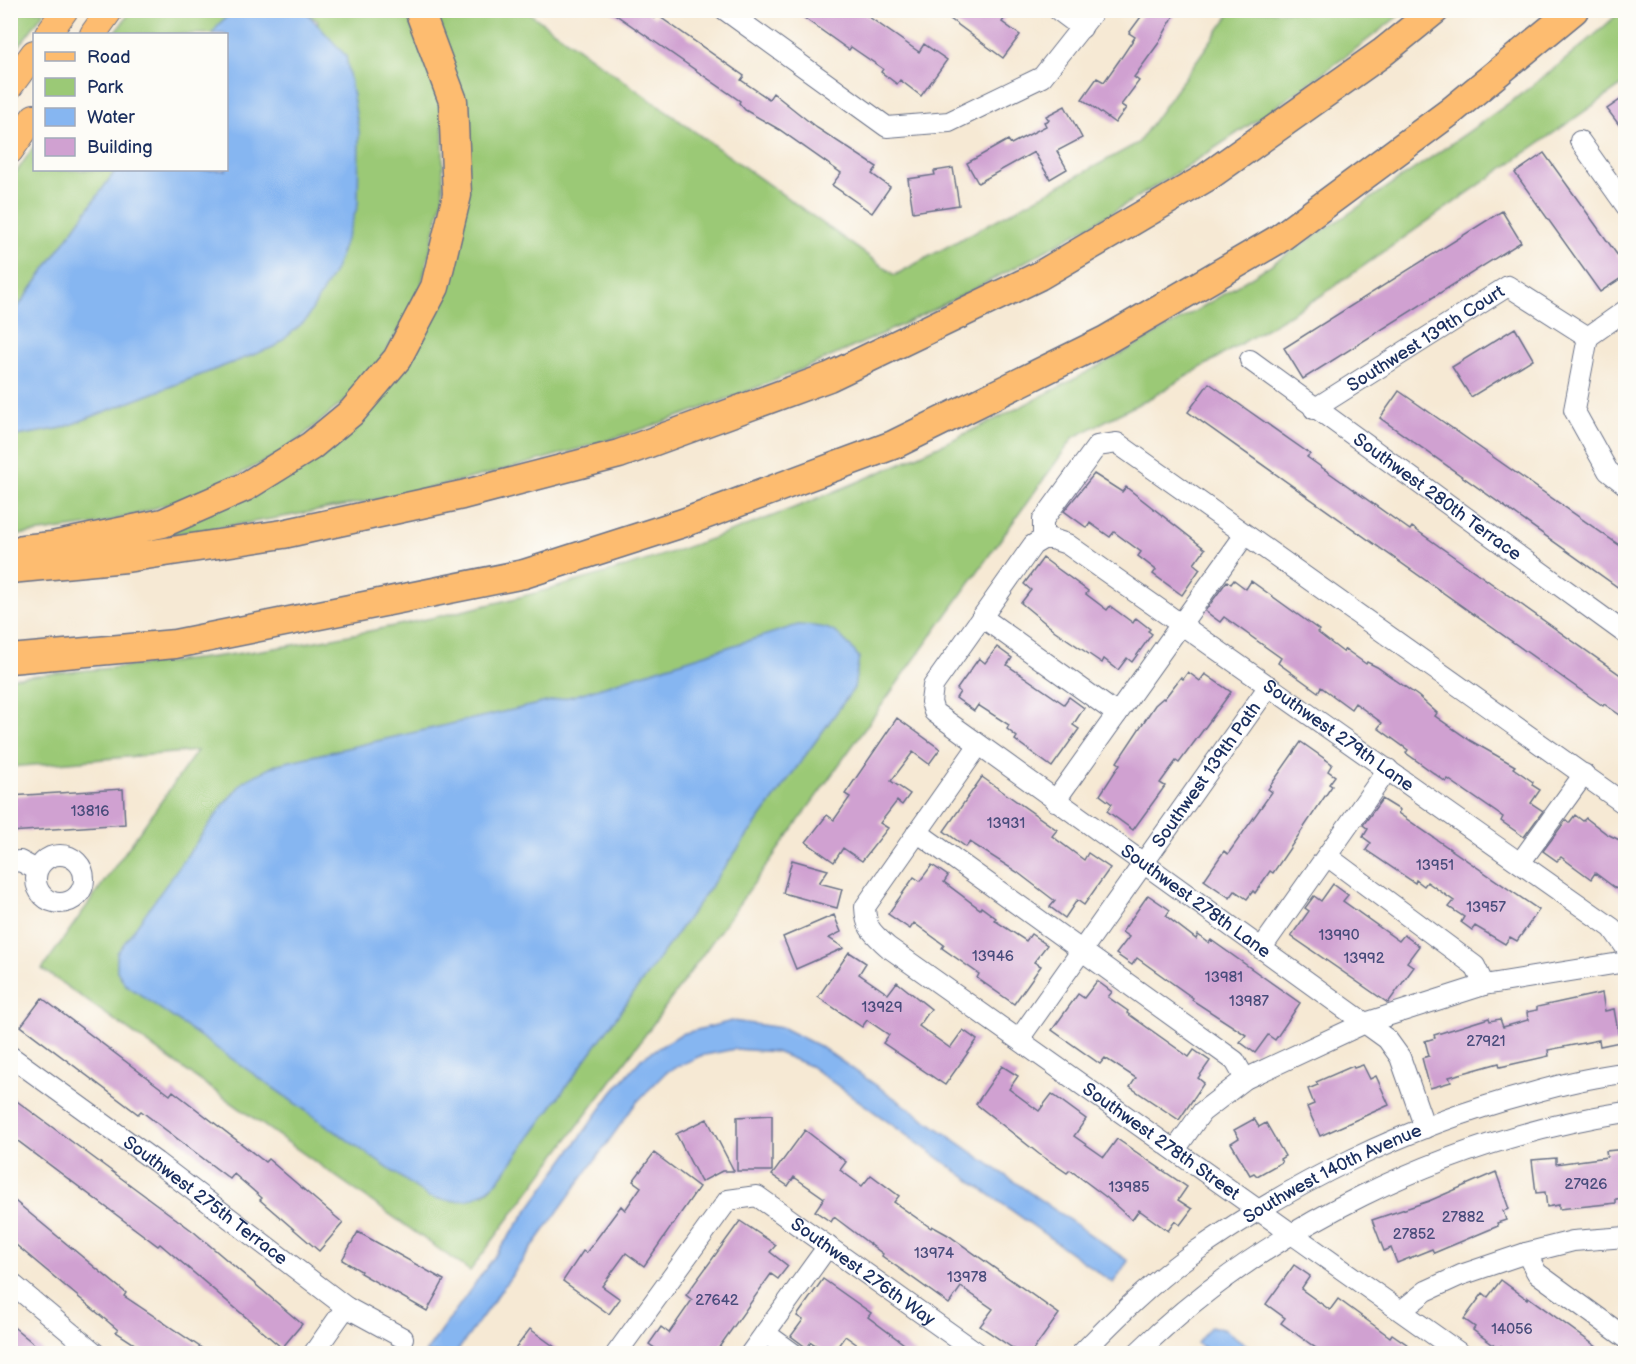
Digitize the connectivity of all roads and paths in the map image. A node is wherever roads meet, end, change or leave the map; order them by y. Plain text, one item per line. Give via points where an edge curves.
1 (65, 10) edge
2 (110, 10) edge
3 (419, 10) edge
4 (725, 10) edge
5 (1058, 10) edge
6 (1095, 10) edge
7 (1435, 10) edge
8 (1574, 10) edge
9 (1082, 28) junction
10 (49, 33) edge
11 (94, 33) edge
12 (33, 54) edge
13 (10, 86) edge
14 (33, 118) edge
15 (1580, 141) dead end
16 (10, 151) edge
17 (1626, 206) edge
18 (1626, 310) edge
19 (1588, 338) junction
20 (1250, 360) dead end
21 (1314, 409) junction
22 (1626, 485) edge
23 (1244, 536) junction
24 (1043, 539) junction
25 (10, 551) edge
26 (10, 569) edge
27 (982, 617) junction
28 (1181, 625) junction
29 (1626, 634) edge
30 (10, 659) edge
31 (1269, 686) junction
32 (1117, 714) junction
33 (978, 746) junction
34 (1388, 770) junction
35 (1584, 774) junction
36 (1055, 801) junction
37 (1626, 805) edge
38 (917, 832) junction
39 (1327, 856) junction
40 (10, 862) edge
41 (1520, 863) junction
42 (1143, 864) junction
43 (37, 870) dead end
44 (1626, 948) edge
45 (1261, 949) junction
46 (1082, 950) junction
47 (1626, 962) edge
48 (1484, 985) junction
49 (1365, 1023) junction
50 (1019, 1039) junction
51 (10, 1056) edge
52 (1626, 1073) edge
53 (1245, 1079) junction
54 (1626, 1112) edge
55 (1425, 1128) junction
56 (1175, 1150) junction
57 (1259, 1211) junction
58 (1292, 1233) junction
59 (1626, 1237) edge
60 (828, 1246) junction
61 (1526, 1253) junction
62 (10, 1282) edge
63 (346, 1307) junction
64 (1401, 1311) junction
65 (765, 1333) junction
66 (402, 1338) dead end
67 (1626, 1338) edge
68 (96, 1353) edge
69 (313, 1353) edge
70 (616, 1353) edge
71 (750, 1353) edge
72 (794, 1353) edge
73 (979, 1353) edge
74 (1082, 1353) edge
75 (1136, 1353) edge
76 (1461, 1353) edge

1 - 10 main road
2 - 11 main road
3 - 25 highway via 453,101 457,195 435,287 397,359 352,412 311,446 245,487 163,523
4 - 9 street via 887,127 950,122 1042,77
5 - 9 street
6 - 9 street
7 - 26 highway via 1382,53 1207,177 1039,276 829,377 620,454 462,495 283,534 126,558
8 - 30 highway via 1450,112 1277,240 1106,340 893,445 683,523 524,573 176,644
12 - 13 main road
14 - 16 main road
15 - 17 street
18 - 19 street
19 - 21 street, Southwest 139th Court via 1508,286
19 - 22 street via 1574,410 1608,471
20 - 21 street, Southwest 280th Terrace
21 - 29 street, Southwest 280th Terrace
23 - 24 street via 1117,443 1106,443 1097,446 1042,520
23 - 28 street
23 - 35 street
24 - 27 street via 1033,545
24 - 28 street, Southwest 279th Lane via 1067,544
27 - 32 street
27 - 33 street, Southwest 278th Lane via 933,686 931,702 934,712
28 - 31 street, Southwest 279th Lane
28 - 32 street
31 - 34 street, Southwest 279th Lane
31 - 42 street, Southwest 139th Path
32 - 36 street
33 - 36 street, Southwest 278th Lane
33 - 38 street
34 - 39 street
34 - 41 street, Southwest 279th Lane
35 - 37 street
35 - 41 street
36 - 42 street, Southwest 278th Lane
38 - 46 street
38 - 50 street, Southwest 278th Street via 865,907 866,923 888,947
39 - 45 street
39 - 48 street via 1475,966
40 - 43 street via 20,861
41 - 44 street, Southwest 279th Lane via 1612,928
42 - 45 street, Southwest 278th Lane
42 - 46 street, Southwest 139th Path
45 - 49 street, Southwest 278th Lane
46 - 50 street, Southwest 139th Path
46 - 53 street via 1235,1061
47 - 48 street
48 - 49 street
49 - 53 street
49 - 55 street, Southwest 278th Lane via 1387,1039 1400,1057
50 - 56 street, Southwest 278th Street
51 - 63 street, Southwest 275th Terrace
52 - 55 street, Southwest 140th Avenue via 1496,1102
53 - 56 street via 1202,1113
54 - 58 street, Southwest 140th Avenue via 1575,1120 1488,1144 1380,1189
55 - 57 street, Southwest 140th Avenue via 1357,1156
56 - 57 street, Southwest 278th Street
57 - 58 street, Southwest 278th Street
57 - 74 street, Southwest 140th Avenue via 1188,1257
58 - 64 street, Southwest 278th Street
58 - 75 street, Southwest 140th Avenue via 1199,1298
59 - 61 street via 1573,1241
60 - 65 street
60 - 70 street, Southwest 276th Way via 757,1196 728,1200
60 - 73 street, Southwest 276th Way
61 - 64 street via 1426,1291
61 - 67 street via 1537,1273
62 - 68 street
63 - 66 street, Southwest 275th Terrace
63 - 69 street
64 - 76 street, Southwest 278th Street
65 - 71 street
65 - 72 street

